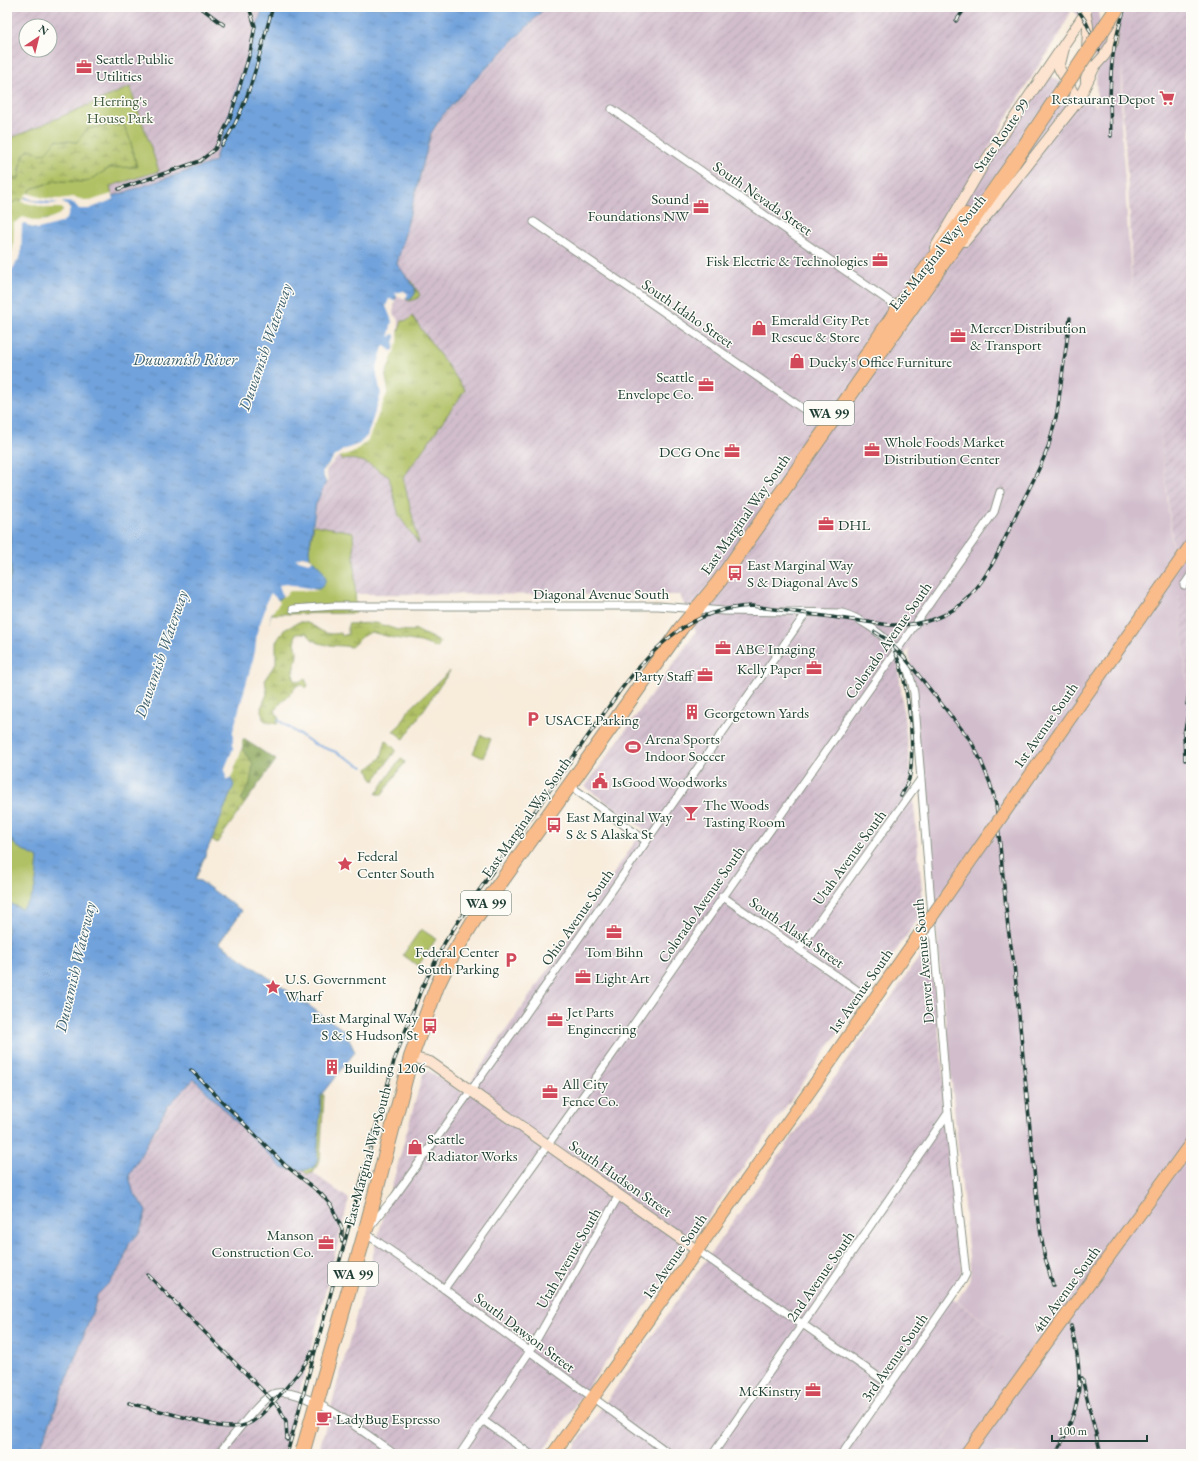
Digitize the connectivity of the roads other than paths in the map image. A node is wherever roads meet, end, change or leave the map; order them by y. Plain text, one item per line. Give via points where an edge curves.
1 (1110, 7) edge
2 (1114, 7) edge
3 (1118, 7) edge
4 (1085, 9) edge
5 (1116, 26) junction
6 (1073, 32) junction
7 (1086, 86) junction
8 (1078, 101) junction
9 (612, 109) dead end
10 (1009, 161) junction
11 (534, 222) dead end
12 (934, 278) junction
13 (917, 281) junction
14 (899, 308) junction
15 (825, 424) junction
16 (1000, 492) dead end
17 (1191, 545) edge
18 (1191, 575) edge
19 (1184, 585) dead end
20 (293, 608) dead end
21 (696, 608) junction
22 (806, 613) junction
23 (897, 649) junction
24 (920, 780) junction
25 (569, 785) junction
26 (646, 841) junction
27 (722, 896) junction
28 (800, 949) junction
29 (857, 990) dead end
30 (411, 1057) junction
31 (471, 1091) junction
32 (948, 1113) junction
33 (1191, 1143) edge
34 (548, 1145) junction
35 (619, 1196) junction
36 (364, 1233) junction
37 (698, 1251) junction
38 (966, 1274) joint
39 (444, 1289) junction
40 (802, 1324) junction
41 (530, 1350) junction
42 (890, 1385) junction
43 (593, 1399) junction
44 (316, 1404) junction
45 (484, 1421) junction
46 (218, 1454) edge
47 (302, 1454) edge
48 (394, 1454) edge
49 (460, 1454) edge
50 (530, 1454) edge
51 (553, 1454) edge
52 (670, 1454) edge
53 (713, 1454) edge
54 (842, 1454) edge
55 (966, 1454) edge

1 - 10 highway, State Route 99 / WA 99
2 - 5 main road
3 - 5 main road, East Marginal Way South
3 - 10 highway, State Route 99 / WA 99, bridge
4 - 6 main road, East Marginal Way South
4 - 7 main road via 1088,26
5 - 7 main road, East Marginal Way South via 1113,42 1095,66
6 - 8 main road via 1062,52 1059,68
6 - 13 main road, East Marginal Way South via 986,160
7 - 8 main road, East Marginal Way South
8 - 12 main road, East Marginal Way South
9 - 14 street, South Nevada Street
10 - 12 highway, State Route 99 / WA 99
10 - 13 highway, State Route 99 / WA 99
11 - 15 street, South Idaho Street
12 - 15 highway, East Marginal Way South / WA 99
13 - 14 highway, East Marginal Way South / WA 99
14 - 15 highway, East Marginal Way South / WA 99
15 - 21 highway, East Marginal Way South / WA 99 via 718,583
16 - 23 street, Colorado Avenue South via 994,512
17 - 37 main road, 1st Avenue South, bridge
18 - 19 street
20 - 21 street, Diagonal Avenue South
21 - 22 street, Diagonal Avenue South
21 - 25 highway, East Marginal Way South / WA 99
22 - 23 street, Diagonal Avenue South via 849,615 889,640
22 - 26 street, Ohio Avenue South
23 - 24 street, Denver Avenue South via 912,682
23 - 27 street, Colorado Avenue South
24 - 28 street, Utah Avenue South
24 - 32 street, Denver Avenue South
25 - 26 street
25 - 30 highway, East Marginal Way South / WA 99 via 462,939 437,986
26 - 31 street, Ohio Avenue South
27 - 28 street, South Alaska Street
27 - 34 street, Colorado Avenue South
28 - 29 street, South Alaska Street
30 - 31 main road, South Hudson Street via 430,1062
30 - 36 highway, East Marginal Way South / WA 99
31 - 34 main road, South Hudson Street
31 - 36 street, Ohio Avenue South via 395,1196
32 - 38 street, Denver Avenue South
32 - 40 street, 2nd Avenue South
33 - 55 main road, 4th Avenue South
34 - 35 main road, South Hudson Street
34 - 39 street, Colorado Avenue South
35 - 37 main road, South Hudson Street
35 - 41 street, Utah Avenue South
36 - 39 street, South Dawson Street
36 - 44 highway, East Marginal Way South / WA 99
37 - 40 street, South Hudson Street
37 - 43 main road, 1st Avenue South
38 - 42 street, 3rd Avenue South
39 - 41 street, South Dawson Street
40 - 42 street, South Hudson Street
40 - 53 street, 2nd Avenue South
41 - 43 street, South Dawson Street
41 - 45 street, Utah Avenue South
42 - 54 street, 3rd Avenue South
43 - 51 main road, 1st Avenue South
43 - 52 street, South Dawson Street
44 - 46 street via 282,1392 272,1395
44 - 47 highway, East Marginal Way South / WA 99
44 - 48 street via 334,1412
45 - 49 street, Utah Avenue South
45 - 50 street

